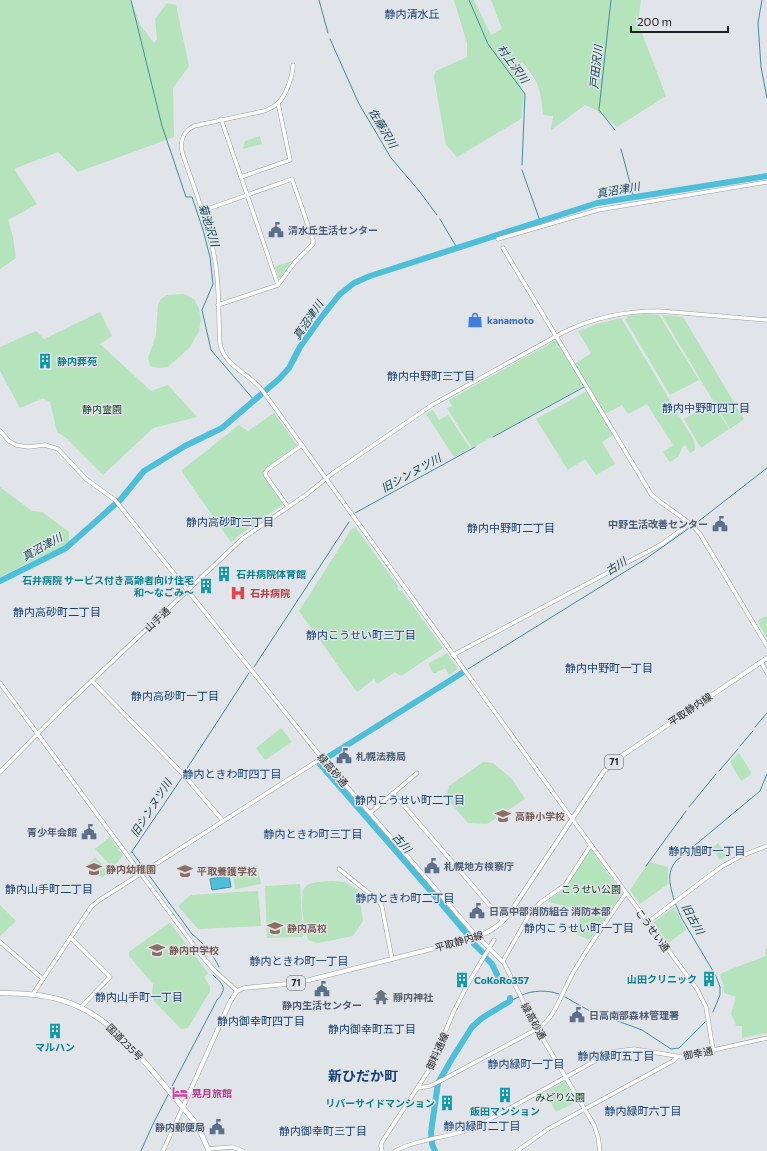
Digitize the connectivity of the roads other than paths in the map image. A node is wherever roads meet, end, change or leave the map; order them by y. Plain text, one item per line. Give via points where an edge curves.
1 (293, 64) dead end
2 (278, 103) junction
3 (222, 119) junction
4 (241, 177) junction
5 (767, 182) edge
6 (247, 195) junction
7 (202, 211) junction
8 (498, 239) dead end
9 (503, 248) dead end
10 (278, 285) junction
11 (218, 305) junction
12 (767, 320) edge
13 (556, 336) junction
14 (0, 431) edge
15 (302, 445) junction
16 (326, 479) junction
17 (288, 507) junction
18 (690, 524) junction
19 (187, 590) junction
20 (767, 646) edge
21 (453, 655) junction
22 (767, 658) edge
23 (761, 662) junction
24 (767, 673) edge
25 (92, 681) junction
26 (0, 683) edge
27 (37, 734) junction
28 (322, 758) junction
29 (0, 772) edge
30 (417, 773) dead end
31 (393, 793) junction
32 (370, 813) junction
33 (572, 818) junction
34 (223, 821) junction
35 (591, 845) junction
36 (767, 846) edge
37 (339, 869) dead end
38 (143, 871) junction
39 (626, 892) junction
40 (503, 921) junction
41 (648, 922) junction
42 (478, 936) junction
43 (71, 938) junction
44 (494, 940) dead end
45 (0, 942) edge
46 (489, 947) junction
47 (392, 959) junction
48 (503, 961) junction
49 (43, 979) junction
50 (237, 992) junction
51 (0, 993) edge
52 (33, 994) junction
53 (81, 1007) junction
54 (537, 1029) junction
55 (767, 1038) edge
56 (713, 1050) junction
57 (677, 1057) junction
58 (565, 1076) junction
59 (418, 1088) junction
60 (183, 1107) junction
61 (584, 1109) junction
62 (209, 1150) edge
63 (163, 1151) edge
64 (243, 1151) edge
65 (382, 1151) edge
66 (395, 1151) edge
67 (517, 1151) edge
68 (600, 1151) edge

1 - 2 street via 286,90
2 - 3 street, こうせい通 via 264,111
2 - 4 street via 290,160
3 - 4 street
3 - 7 street, こうせい通 via 194,126 185,132 182,140 182,152
4 - 6 street
5 - 8 street via 598,210
6 - 7 street
6 - 10 street
6 - 10 street via 292,179 312,235 313,244
7 - 11 street, こうせい通 via 215,260
9 - 13 street
10 - 11 street
11 - 15 street, こうせい通 via 223,355 262,390
12 - 13 street, 山手通 via 642,311 597,319
13 - 16 street, 山手通 via 432,405
13 - 18 street via 650,494
14 - 19 street, 緑高砂通 via 16,445 45,445 58,449 86,479 119,504
15 - 16 street, こうせい通
15 - 17 street via 265,473
16 - 17 street, 山手通
16 - 21 street, こうせい通
17 - 19 street, 山手通 via 242,539
18 - 20 street via 709,546
18 - 21 street via 645,554
19 - 25 street, 山手通
19 - 28 street, 緑高砂通
21 - 33 street, こうせい通
22 - 23 main road, 平取静内線 / 71
23 - 24 street
23 - 33 main road, 平取静内線 / 71 via 620,757 604,771
25 - 27 street, 山手通
25 - 34 street via 183,774
26 - 27 street
27 - 29 street, 山手通
27 - 38 street
28 - 32 street, 緑高砂通
28 - 34 street
30 - 31 street
31 - 32 street
31 - 40 street
32 - 42 street, 緑高砂通
33 - 35 street, こうせい通
33 - 40 main road, 平取静内線 / 71
34 - 38 street
35 - 39 street, こうせい通
35 - 48 street via 565,885 531,912
36 - 41 street via 721,867
37 - 47 street via 379,901
38 - 43 street via 94,904
38 - 50 street via 204,959
39 - 41 street, こうせい通
39 - 54 street via 576,968 550,1017
40 - 42 main road, 平取静内線 / 71 via 491,931
41 - 56 street, こうせい通 via 703,998
42 - 46 street, 緑高砂通
42 - 47 main road, 平取静内線 / 71
43 - 49 street
43 - 53 street via 110,977
44 - 46 street, 御料通線
45 - 49 street
46 - 48 street, 緑高砂通
46 - 59 street, 御料通線 via 463,993 429,1070
47 - 50 main road, 平取静内線 / 71 via 309,980 250,986
48 - 54 street, 緑高砂通
49 - 52 street
50 - 60 main road via 230,1002
51 - 52 highway, 国道235号
52 - 53 highway, 国道235号
53 - 60 highway, 国道235号 via 117,1032
54 - 58 street, 緑高砂通
54 - 59 street via 435,1084
55 - 56 street, 御幸通
56 - 57 street, 御幸通
57 - 58 street, 御幸通 via 642,1049 621,1049 602,1055
57 - 61 street via 674,1062
58 - 61 street, 緑高砂通
58 - 66 street, 御幸通 via 474,1128
59 - 65 street, 御料通線 via 382,1142
60 - 62 highway, 国道235号 via 200,1131
60 - 63 street
61 - 67 street via 540,1134
61 - 68 street, 緑高砂通 via 598,1137
62 - 64 street via 232,1148

